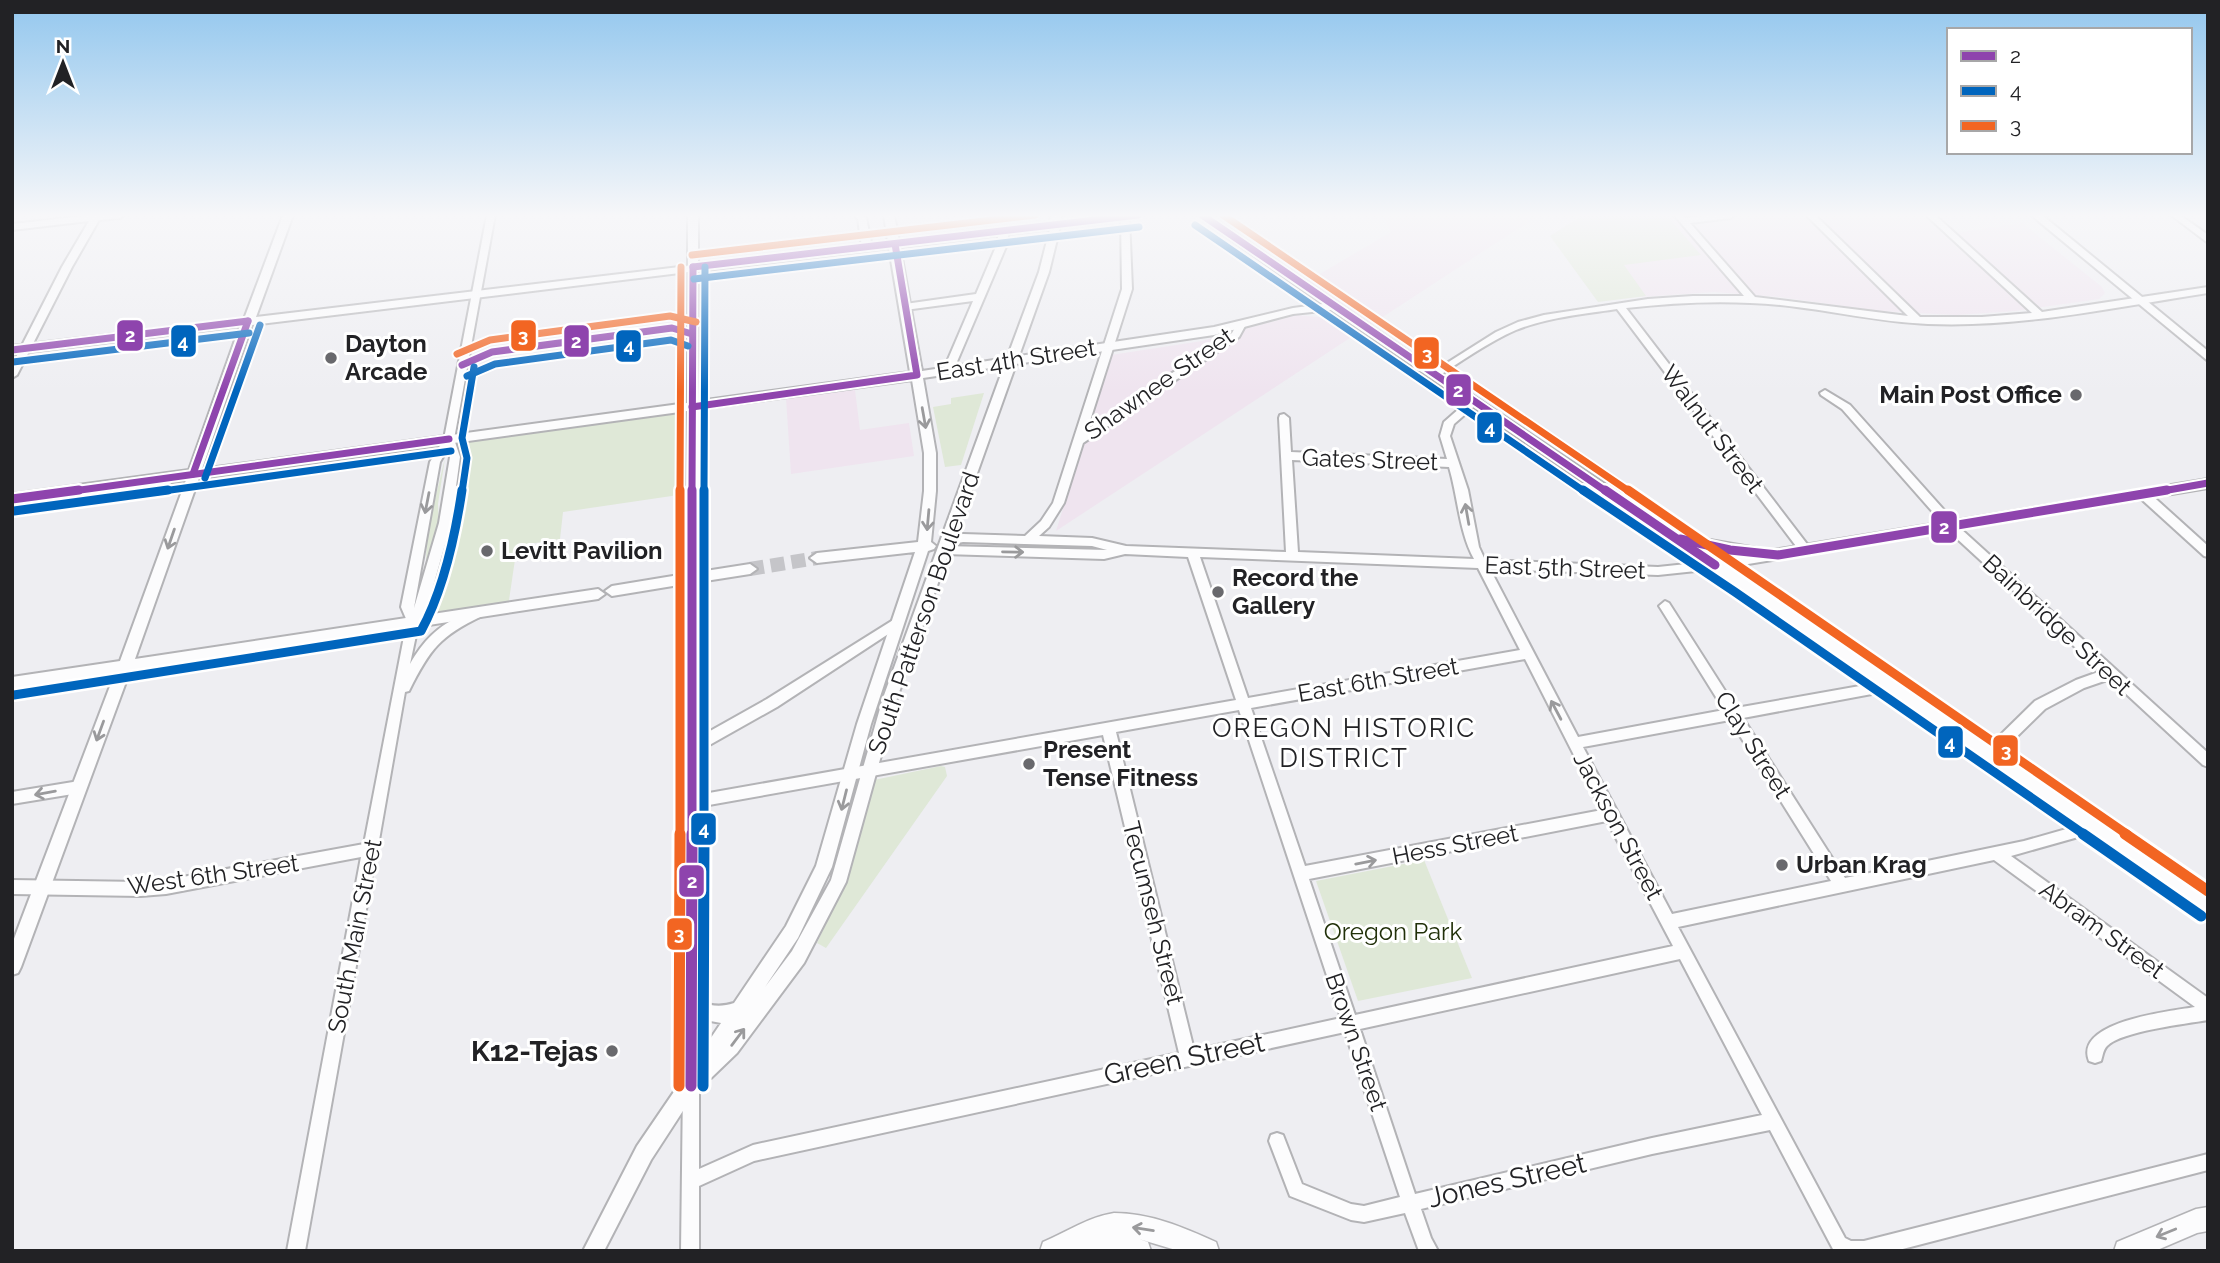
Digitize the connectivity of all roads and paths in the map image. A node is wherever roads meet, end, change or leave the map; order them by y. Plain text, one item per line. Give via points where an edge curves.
1 (64, 274) edge
2 (266, 274) edge
3 (480, 274) edge
4 (635, 274) edge
5 (693, 274) edge
6 (900, 274) edge
7 (989, 274) edge
8 (1043, 274) edge
9 (1129, 274) edge
10 (1286, 274) edge
11 (1729, 274) edge
12 (1870, 274) edge
13 (1995, 274) edge
14 (2108, 274) edge
15 (1298, 282) junction
16 (2208, 290) edge
17 (476, 293) junction
18 (979, 297) junction
19 (1752, 300) junction
20 (2140, 300) junction
21 (1332, 306) junction
22 (1620, 306) junction
23 (905, 307) junction
24 (1293, 310) junction
25 (2039, 314) junction
26 (1917, 320) junction
27 (248, 321) junction
28 (1240, 326) junction
29 (1110, 346) junction
30 (27, 348) junction
31 (12, 350) edge
32 (2208, 357) edge
33 (1010, 361) junction
34 (948, 371) junction
35 (12, 375) edge
36 (1433, 375) junction
37 (917, 376) junction
38 (1825, 394) dead end
39 (1473, 402) junction
40 (692, 407) junction
41 (1284, 418) dead end
42 (449, 439) junction
43 (1077, 442) junction
44 (1286, 456) junction
45 (1454, 463) junction
46 (193, 474) junction
47 (2208, 483) edge
48 (2143, 494) junction
49 (12, 499) edge
50 (1951, 527) junction
51 (1671, 536) junction
52 (1028, 540) junction
53 (946, 546) junction
54 (923, 548) junction
55 (1126, 550) junction
56 (1806, 551) junction
57 (1193, 553) junction
58 (2208, 553) edge
59 (1778, 555) junction
60 (1292, 557) junction
61 (817, 558) tunnel mouth
62 (1481, 565) junction
63 (1715, 565) junction
64 (750, 569) tunnel mouth
65 (691, 578) junction
66 (1665, 606) dead end
67 (480, 612) junction
68 (413, 621) junction
69 (898, 622) junction
70 (1527, 654) junction
71 (124, 667) junction
72 (2109, 674) junction
73 (12, 683) edge
74 (1888, 685) junction
75 (399, 699) junction
76 (1243, 703) junction
77 (1734, 715) junction
78 (1108, 727) junction
79 (1574, 743) junction
80 (691, 748) junction
81 (1988, 756) junction
82 (2208, 761) edge
83 (870, 770) junction
84 (851, 772) junction
85 (79, 787) junction
86 (12, 798) edge
87 (692, 802) junction
88 (1611, 814) junction
89 (2091, 828) junction
90 (372, 849) junction
91 (1996, 853) junction
92 (1299, 874) junction
93 (1841, 885) junction
94 (12, 887) edge
95 (41, 887) junction
96 (2208, 906) edge
97 (1668, 922) junction
98 (1684, 951) junction
99 (12, 967) edge
100 (691, 1006) junction
101 (2208, 1009) edge
102 (738, 1010) junction
103 (1349, 1022) junction
104 (2095, 1055) dead end
105 (1188, 1058) junction
106 (691, 1086) junction
107 (1772, 1121) junction
108 (1277, 1141) dead end
109 (2208, 1162) edge
110 (690, 1181) junction
111 (1409, 1203) junction
112 (2208, 1219) edge
113 (1058, 1248) edge
114 (296, 1251) edge
115 (593, 1251) edge
116 (690, 1251) edge
117 (1139, 1251) edge
118 (1207, 1251) edge
119 (1430, 1251) edge
120 (2126, 1251) edge

1 - 30 street
2 - 27 main road
3 - 17 street, South Main Street
4 - 17 main road
5 - 40 main road
6 - 23 main road, South Patterson Boulevard
7 - 18 street
8 - 33 main road, South Patterson Boulevard
9 - 29 street
10 - 15 main road
11 - 19 street
12 - 26 street
13 - 25 street
14 - 20 main road
15 - 21 main road
15 - 24 main road via 1304,296
16 - 20 street
17 - 27 main road
17 - 42 street, South Main Street
18 - 23 street
18 - 34 street
19 - 22 street via 1673,299
19 - 26 street
20 - 25 street
20 - 32 main road
21 - 24 main road, East 4th Street
21 - 36 main road
22 - 36 street via 1560,314 1522,325
22 - 56 street, Walnut Street
23 - 37 main road, South Patterson Boulevard
24 - 28 main road, East 4th Street
25 - 26 street
27 - 30 main road
27 - 46 main road
28 - 29 main road, East 4th Street
28 - 43 street, Shawnee Street via 1236,335
29 - 33 main road, East 4th Street
29 - 43 street
30 - 31 main road
30 - 35 street
33 - 34 main road, East 4th Street
33 - 53 main road, South Patterson Boulevard
34 - 37 main road, East 4th Street
36 - 39 main road
37 - 40 main road, East 4th Street
37 -> 54 main road, South Patterson Boulevard via 931,474
38 - 50 street, Bainbridge Street via 1846,407
39 - 45 street, Jackson Street via 1455,415 1446,429
39 - 51 main road
40 - 42 main road, East 4th Street
40 - 65 main road
41 - 44 street
42 - 46 main road, East 4th Street
42 - 68 street, South Main Street via 455,457 445,523
42 -> 68 street, South Main Street via 435,462 407,607
43 - 52 street via 1058,503
44 - 45 street, Gates Street
44 - 60 street
62 -> 45 street, Jackson Street
46 - 49 main road, East 4th Street
46 -> 71 main road
47 - 48 main road, East 5th Street
48 - 50 main road, East 5th Street
48 - 58 street
50 - 56 main road, East 5th Street
50 - 72 street, Bainbridge Street
51 - 59 main road
51 - 63 main road
52 - 53 street, East 5th Street via 963,538
52 - 55 street, East 5th Street via 1092,542
53 - 54 main road, East 5th Street
53 -> 55 street, East 5th Street via 1104,555
53 - 83 main road, South Patterson Boulevard via 890,698
54 - 61 main road, East 5th Street
54 - 69 main road, South Patterson Boulevard
55 - 57 street, East 5th Street
56 - 59 main road, East 5th Street
57 - 60 street, East 5th Street
57 - 76 street, Brown Street
59 - 63 main road, East 5th Street
60 - 62 street, East 5th Street
62 - 63 street, East 5th Street via 1658,571
62 - 70 street, Jackson Street
63 - 74 main road
64 - 65 main road
65 - 67 main road
65 - 80 main road
66 - 77 street, Clay Street
67 - 68 main road
67 - 75 street via 435,636
68 - 71 main road
68 - 75 street, South Main Street
69 - 80 street via 772,703
69 - 84 main road, South Patterson Boulevard
70 - 76 street, East 6th Street
79 -> 70 street, Jackson Street
71 - 73 main road
71 -> 85 main road
72 - 81 street via 2044,702
72 - 82 street, Bainbridge Street
74 - 77 street
74 - 81 main road
75 - 90 street, South Main Street
76 - 78 street, East 6th Street
76 - 92 street, Brown Street
77 - 79 street
77 - 93 street, Clay Street
78 - 83 street, East 6th Street
78 - 105 street, Tecumseh Street
79 - 88 street, Jackson Street
80 - 87 main road
81 - 89 main road
83 - 84 street, East 6th Street
106 -> 83 main road, South Patterson Boulevard via 732,1047 817,925 846,858
84 - 87 street, East 6th Street
84 -> 102 main road, South Patterson Boulevard via 831,848 809,901
85 -> 86 street
85 - 95 main road
87 - 100 main road
92 -> 88 street, Hess Street
88 - 97 street, Jackson Street
89 - 91 street
89 - 96 main road
90 - 95 street, West 6th Street via 166,887
90 - 114 street, South Main Street
91 - 93 street
91 - 101 street, Abram Street
92 - 103 street, Brown Street
93 - 97 street
94 - 95 street, West 6th Street
95 - 99 main road
97 - 98 street, Jackson Street
98 - 103 street, Green Street
98 - 107 street, Jackson Street
100 - 102 main road via 717,1015
100 - 106 main road
101 - 104 street via 2121,1031 2104,1038
102 - 106 main road, South Patterson Boulevard
103 - 105 street, Green Street
103 - 111 street, Brown Street
105 - 110 street, Green Street via 753,1153
106 - 110 street
106 - 115 main road, South Patterson Boulevard via 644,1153
107 - 109 street, Jackson Street via 1831,1233 1849,1250 1864,1250
107 - 111 street, Jones Street
108 - 111 street, Jones Street via 1296,1190 1351,1213
110 - 116 street
111 - 119 street, Brown Street
112 -> 120 highway
113 - 117 highway
118 -> 113 highway via 1142,1227 1105,1226

